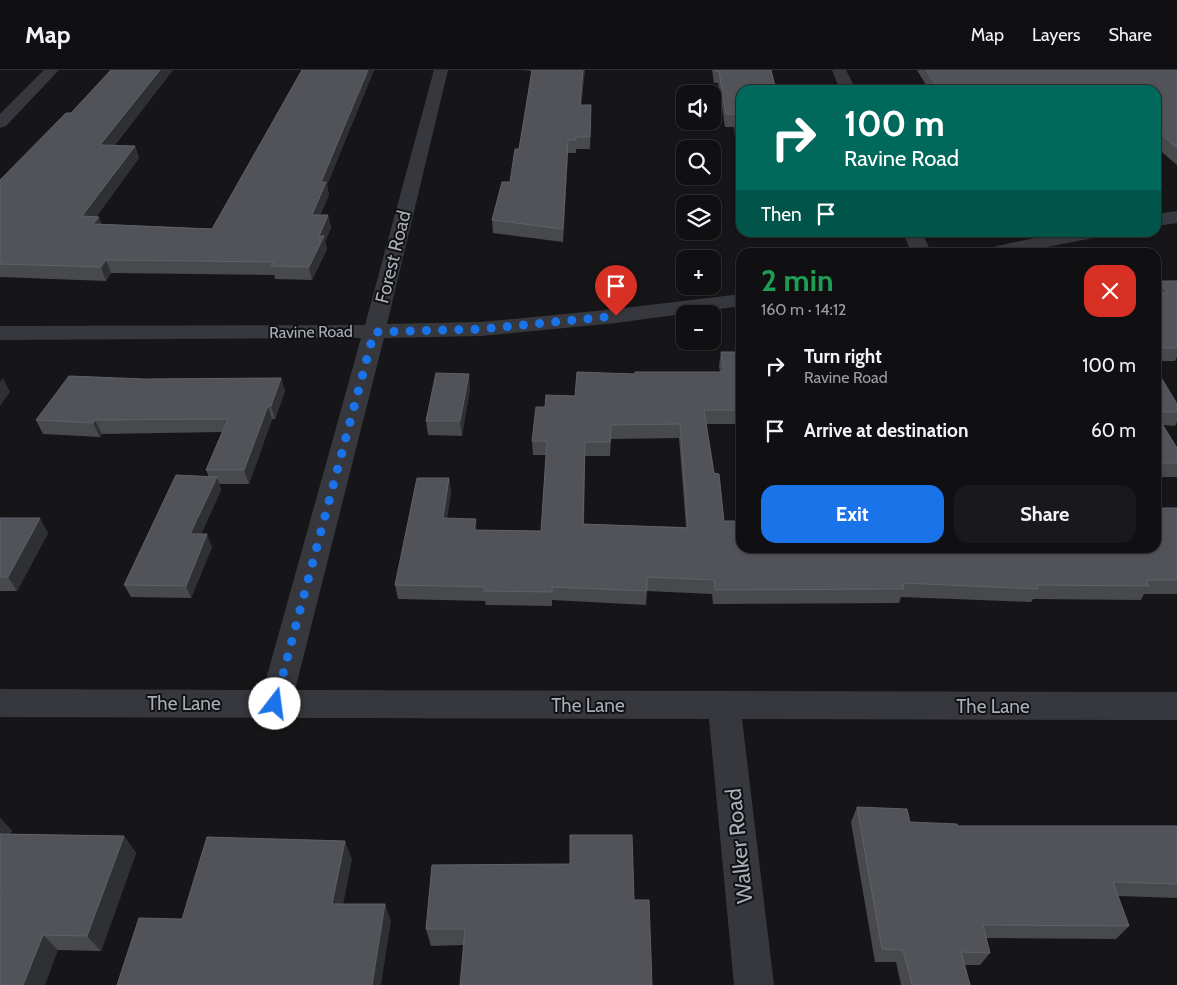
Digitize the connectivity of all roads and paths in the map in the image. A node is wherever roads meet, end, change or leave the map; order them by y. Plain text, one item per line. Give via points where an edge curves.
1 (52, 70) edge
2 (441, 70) edge
3 (839, 70) edge
4 (846, 85) edge
5 (0, 123) edge
6 (1177, 217) edge
7 (1161, 219) edge
8 (1068, 237) edge
9 (1015, 248) edge
10 (736, 301) edge
11 (374, 332) junction
12 (0, 333) edge
13 (0, 703) edge
14 (275, 704) junction
15 (724, 706) junction
16 (1177, 706) edge
17 (754, 985) edge

1 - 5 street
2 - 11 street, Forest Road
3 - 4 street
6 - 7 street
8 - 9 street
10 - 11 street, Ravine Road via 482,329
11 - 12 street, Ravine Road
11 - 14 street, Forest Road
13 - 14 street, The Lane
14 - 15 street, The Lane
15 - 16 street, The Lane
15 - 17 street, Walker Road

